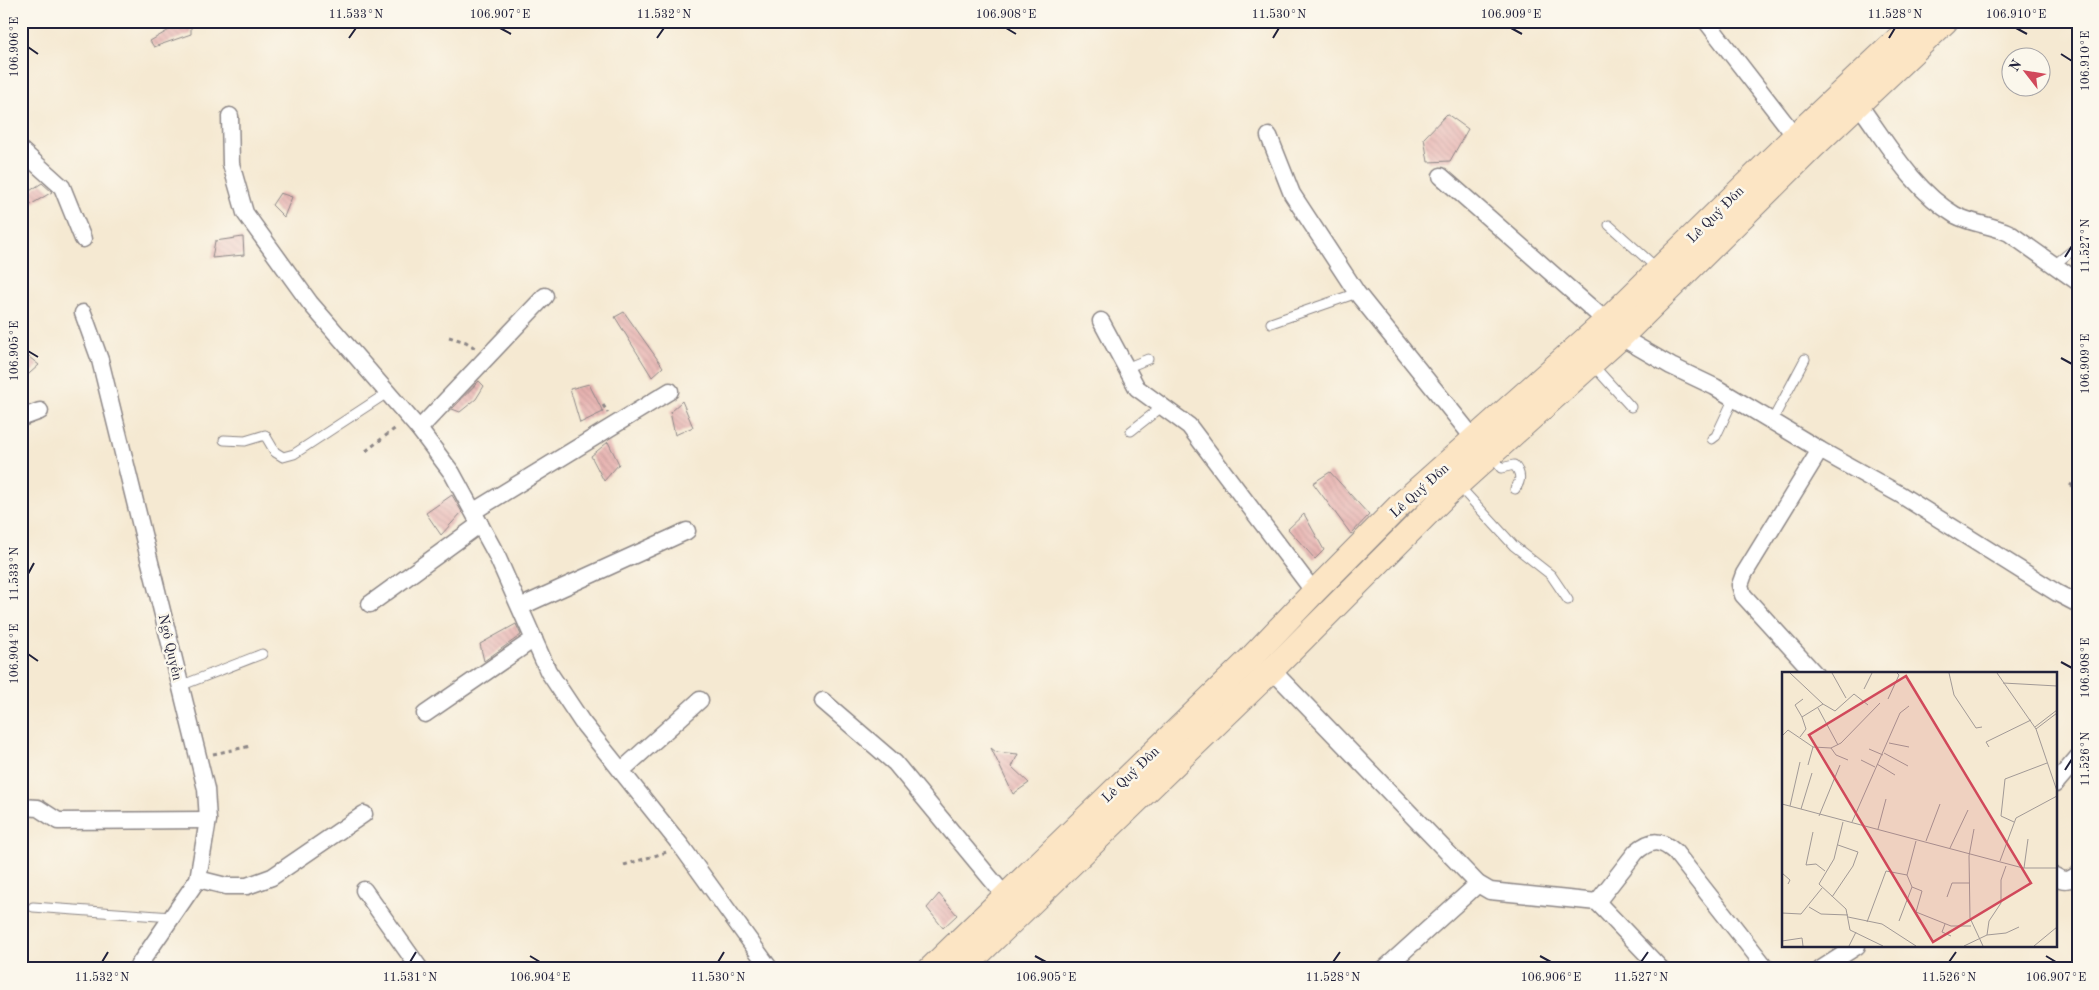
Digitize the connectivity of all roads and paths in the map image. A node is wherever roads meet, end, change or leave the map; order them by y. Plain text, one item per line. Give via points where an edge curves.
1 (1706, 21) edge
2 (1917, 21) edge
3 (1946, 21) edge
4 (1859, 105) junction
5 (230, 116) dead end
6 (1269, 136) dead end
7 (1795, 136) junction
8 (21, 150) edge
9 (1440, 176) dead end
10 (1609, 225) dead end
11 (83, 239) dead end
12 (2078, 246) edge
13 (2054, 265) junction
14 (1659, 270) junction
15 (2078, 282) edge
16 (1357, 293) junction
17 (544, 296) dead end
18 (83, 313) dead end
19 (1101, 322) dead end
20 (1271, 323) dead end
21 (1614, 329) junction
22 (449, 337) dead end
23 (1148, 359) dead end
24 (1805, 359) dead end
25 (484, 360) junction
26 (1591, 363) junction
27 (1126, 368) junction
28 (670, 391) dead end
29 (387, 393) junction
30 (1734, 398) junction
31 (1163, 406) junction
32 (1631, 407) dead end
33 (40, 411) dead end
34 (21, 418) edge
35 (1772, 421) junction
36 (414, 423) junction
37 (1131, 431) dead end
38 (1712, 439) dead end
39 (224, 440) dead end
40 (1483, 447) junction
41 (366, 450) dead end
42 (1820, 450) junction
43 (1458, 484) junction
44 (2070, 484) dead end
45 (1516, 489) dead end
46 (2078, 490) edge
47 (477, 517) junction
48 (686, 531) dead end
49 (1314, 592) junction
50 (1568, 600) dead end
51 (370, 604) dead end
52 (2078, 604) edge
53 (520, 607) junction
54 (534, 638) junction
55 (262, 654) dead end
56 (1272, 670) junction
57 (1813, 672) edge
58 (180, 686) junction
59 (700, 700) dead end
60 (823, 701) dead end
61 (425, 714) dead end
62 (251, 746) dead end
63 (198, 757) junction
64 (2078, 757) edge
65 (620, 771) junction
66 (2056, 783) edge
67 (1122, 796) junction
68 (21, 807) edge
69 (364, 814) dead end
70 (208, 820) junction
71 (682, 847) junction
72 (624, 865) dead end
73 (2078, 874) edge
74 (2056, 876) edge
75 (198, 879) junction
76 (1478, 884) junction
77 (364, 890) dead end
78 (1005, 896) junction
79 (1597, 902) junction
80 (33, 907) dead end
81 (172, 917) junction
82 (1855, 948) edge
83 (136, 969) edge
84 (420, 969) edge
85 (770, 969) edge
86 (930, 969) edge
87 (963, 969) edge
88 (1384, 969) edge
89 (1660, 969) edge
90 (1767, 969) edge
91 (1821, 969) edge

1 - 7 street
2 - 7 main road, Lê Quý Đôn
3 - 4 main road, Lê Quý Đôn
4 - 13 street via 1918,185 1938,203 1956,216 2010,233
4 - 21 main road, Lê Quý Đôn
5 - 29 street via 231,164 245,214 310,303
6 - 16 street via 1292,194
7 - 14 main road, Lê Quý Đôn
8 - 11 street via 62,187
9 - 21 street
10 - 14 lane
12 - 13 lane
13 - 15 street
14 - 21 main road, Lê Quý Đôn
16 - 20 lane
16 - 40 street
17 - 25 street
18 - 58 street, Ngô Quyền via 100,360
19 - 27 street
21 - 26 main road, Lê Quý Đôn
21 - 30 street
21 - 40 main road, Lê Quý Đôn
22 - 25 path via 466,342
23 - 27 lane
24 - 35 lane
25 - 36 street
26 - 32 lane
26 - 40 main road, Lê Quý Đôn
27 - 31 street via 1137,388
28 - 47 street
29 - 36 street
29 - 39 lane via 294,454 283,457 275,452 265,435 244,441
30 - 35 street
30 - 38 lane
31 - 37 lane
31 - 49 street via 1189,426
33 - 34 street
35 - 42 street
36 - 41 path
36 - 47 street via 452,473
40 - 43 main road, Lê Quý Đôn
40 - 45 lane via 1501,468 1516,467 1520,476
40 - 49 main road, Lê Quý Đôn via 1401,504
42 - 52 street via 1901,495
42 - 57 street via 1740,585 1743,596
43 - 50 lane via 1514,546 1551,575
43 - 56 main road, Lê Quý Đôn
44 - 46 path
47 - 51 street
47 - 53 street
48 - 53 street
49 - 67 main road, Lê Quý Đôn
53 - 54 street
54 - 61 street
54 - 65 street via 548,671
55 - 58 lane
56 - 67 main road, Lê Quý Đôn
56 - 76 street
58 - 63 street, Ngô Quyền
59 - 65 street
60 - 78 street via 895,764
62 - 63 path
63 - 70 street, Ngô Quyền via 206,789
64 - 66 street
65 - 71 street
67 - 78 main road, Lê Quý Đôn
67 - 87 main road, Lê Quý Đôn
68 - 70 street via 38,808 58,821
69 - 75 street via 272,877 247,886 226,886
70 - 75 street, Ngô Quyền
71 - 72 path
71 - 85 street
73 - 74 street via 2068,880
75 - 81 street, Ngô Quyền
76 - 79 street via 1490,891
76 - 88 street
77 - 84 street
78 - 86 main road, Lê Quý Đôn
79 - 89 street
79 - 90 street via 1636,852 1659,841 1675,852
80 - 81 lane
81 - 83 street, Ngô Quyền
82 - 91 street

